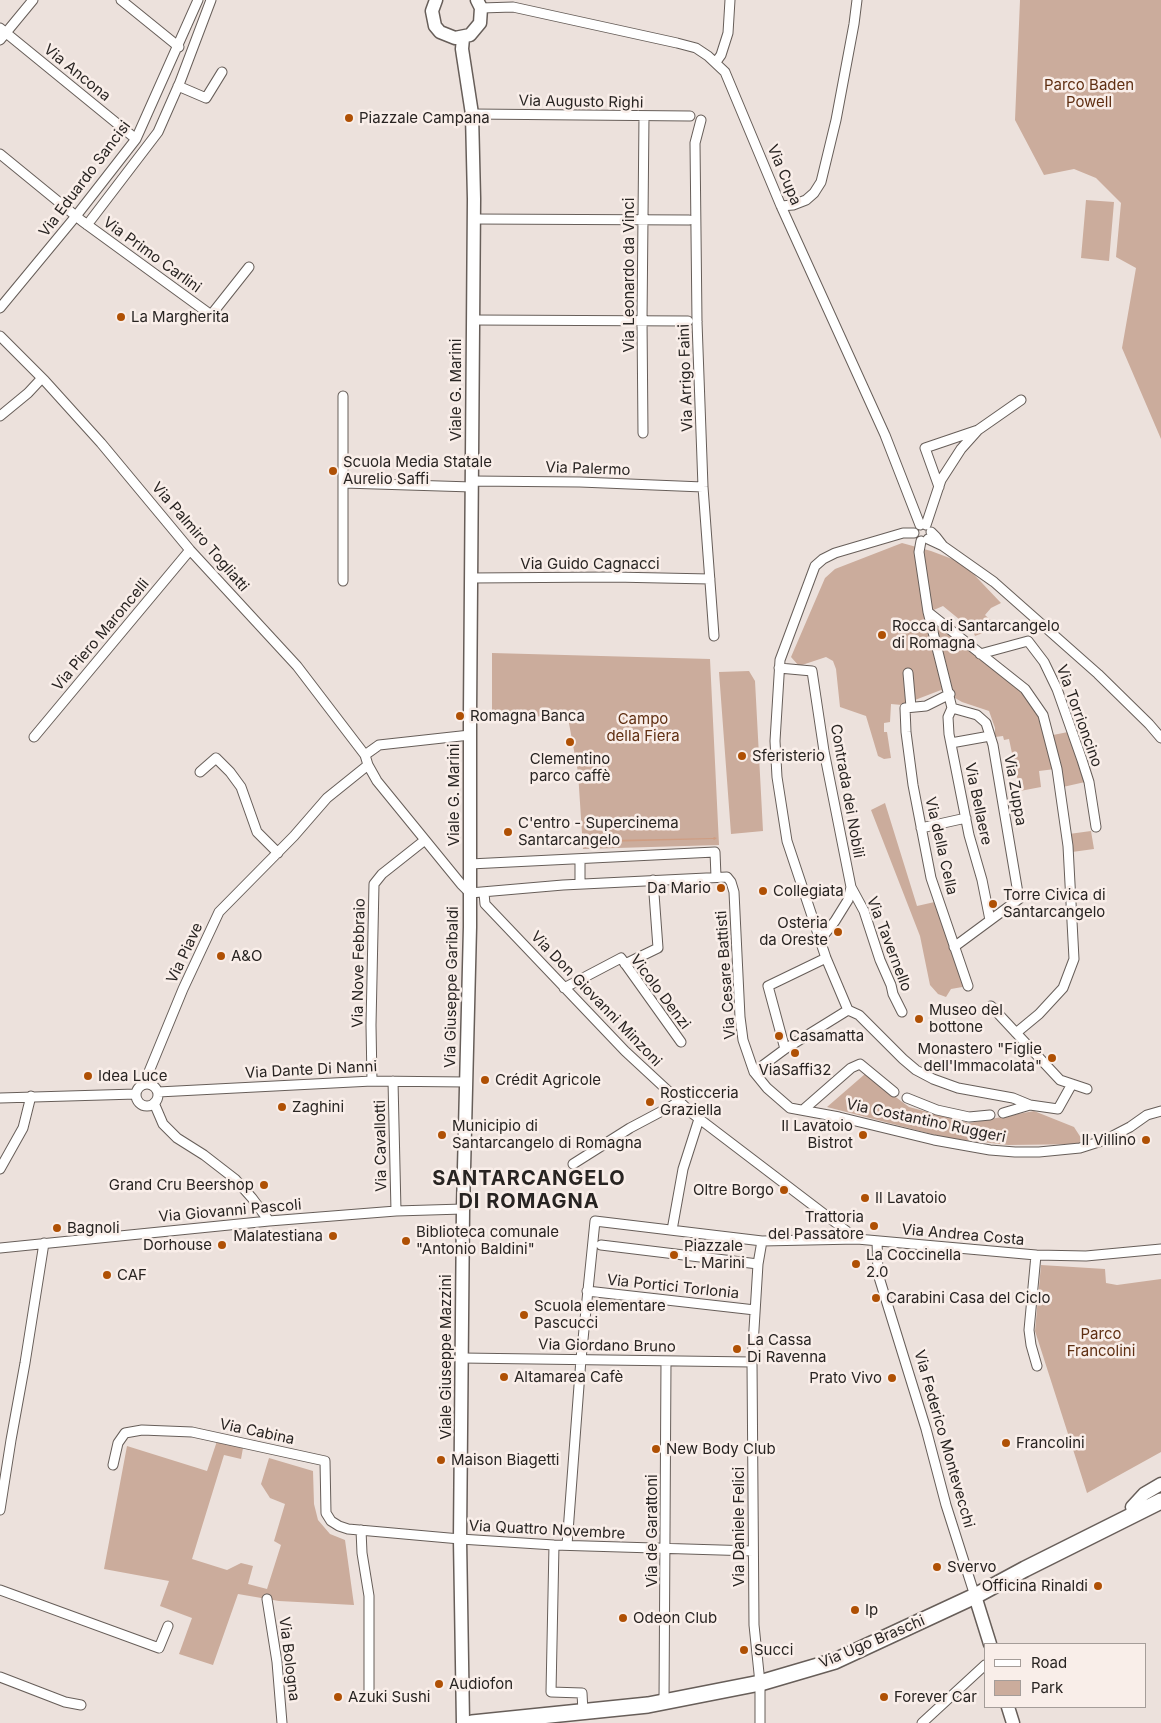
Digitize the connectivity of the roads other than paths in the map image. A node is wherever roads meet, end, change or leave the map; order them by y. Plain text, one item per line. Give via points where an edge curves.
1 (33, 0) edge
2 (121, 0) edge
3 (198, 0) edge
4 (211, 0) edge
5 (436, 0) edge
6 (730, 0) edge
7 (857, 0) edge
8 (479, 4) edge
9 (2, 34) edge
10 (463, 38) junction
11 (178, 46) junction
12 (716, 62) junction
13 (222, 72) dead end
14 (162, 84) junction
15 (177, 88) junction
16 (472, 114) junction
17 (644, 116) junction
18 (690, 116) dead end
19 (701, 120) dead end
20 (136, 139) junction
21 (0, 154) edge
22 (782, 206) junction
23 (76, 216) junction
24 (473, 219) junction
25 (643, 219) junction
26 (689, 220) dead end
27 (88, 225) junction
28 (249, 267) dead end
29 (0, 308) edge
30 (473, 320) junction
31 (642, 320) junction
32 (688, 321) dead end
33 (0, 336) edge
34 (42, 378) junction
35 (343, 396) dead end
36 (1021, 400) dead end
37 (0, 416) edge
38 (978, 430) junction
39 (643, 434) dead end
40 (344, 483) junction
41 (472, 484) junction
42 (703, 487) junction
43 (939, 487) junction
44 (923, 533) junction
45 (190, 550) junction
46 (471, 578) junction
47 (710, 579) junction
48 (343, 581) dead end
49 (928, 612) junction
50 (714, 636) dead end
51 (980, 654) junction
52 (779, 668) junction
53 (908, 673) dead end
54 (950, 694) junction
55 (908, 707) junction
56 (952, 708) junction
57 (470, 735) junction
58 (990, 736) junction
59 (34, 737) dead end
60 (1161, 738) edge
61 (951, 743) junction
62 (367, 760) junction
63 (200, 772) dead end
64 (966, 818) junction
65 (1096, 827) dead end
66 (921, 828) junction
67 (425, 840) junction
68 (278, 853) junction
69 (580, 859) junction
70 (470, 864) junction
71 (716, 877) junction
72 (653, 880) junction
73 (580, 884) junction
74 (851, 887) junction
75 (470, 893) junction
76 (484, 893) junction
77 (990, 920) junction
78 (820, 940) junction
79 (954, 946) junction
80 (826, 958) junction
81 (625, 964) junction
82 (968, 986) dead end
83 (564, 988) junction
84 (991, 1006) dead end
85 (848, 1010) junction
86 (902, 1012) dead end
87 (1016, 1033) junction
88 (681, 1042) dead end
89 (785, 1050) junction
90 (754, 1072) junction
91 (372, 1081) junction
92 (393, 1081) junction
93 (466, 1082) junction
94 (148, 1084) junction
95 (1072, 1084) junction
96 (1086, 1089) dead end
97 (158, 1092) junction
98 (894, 1092) dead end
99 (136, 1094) junction
100 (31, 1096) junction
101 (0, 1098) edge
102 (906, 1098) dead end
103 (679, 1102) junction
104 (154, 1103) junction
105 (1030, 1105) junction
106 (803, 1110) junction
107 (1161, 1111) edge
108 (1003, 1113) dead end
109 (990, 1116) dead end
110 (699, 1118) junction
111 (573, 1164) dead end
112 (0, 1169) edge
113 (463, 1209) junction
114 (396, 1211) junction
115 (269, 1221) junction
116 (672, 1230) junction
117 (857, 1239) junction
118 (762, 1241) junction
119 (877, 1242) junction
120 (44, 1243) junction
121 (601, 1245) dead end
122 (0, 1248) edge
123 (1161, 1249) edge
124 (1036, 1255) junction
125 (758, 1264) junction
126 (588, 1292) junction
127 (755, 1310) junction
128 (462, 1358) junction
129 (581, 1359) junction
130 (666, 1360) junction
131 (752, 1362) junction
132 (1037, 1366) dead end
133 (113, 1466) dead end
134 (1161, 1484) edge
135 (1161, 1492) edge
136 (1161, 1501) edge
137 (1132, 1507) junction
138 (0, 1510) edge
139 (360, 1530) junction
140 (1087, 1537) junction
141 (460, 1539) junction
142 (554, 1545) junction
143 (567, 1545) junction
144 (666, 1548) junction
145 (753, 1551) junction
146 (0, 1590) edge
147 (975, 1596) junction
148 (267, 1599) dead end
149 (168, 1626) dead end
150 (990, 1643) edge
151 (984, 1665) edge
152 (0, 1677) edge
153 (760, 1683) junction
154 (368, 1694) dead end
155 (664, 1702) junction
156 (81, 1705) dead end
157 (1008, 1708) edge
158 (583, 1712) junction
159 (282, 1723) edge
160 (463, 1723) edge
161 (472, 1723) edge
162 (760, 1723) edge
163 (922, 1723) edge
164 (1013, 1723) edge

1 - 9 street
2 - 11 street
3 - 11 street, Via Eduardo Sancisi
4 - 15 street
5 - 10 main road via 432,11 435,26 447,36
6 - 12 street via 728,33
7 - 22 street via 836,120 821,182 806,200
8 - 10 main road via 480,23
8 - 12 street, Via Cupa via 513,7 677,43 696,48
9 - 20 street, Via Ancona
10 - 16 main road, Viale G. Marini
11 - 14 street, Via Eduardo Sancisi
12 - 22 street, Via Cupa via 725,72
13 - 15 street via 206,98
14 - 15 street
14 - 20 street, Via Eduardo Sancisi
15 - 27 street via 152,142
16 - 17 street, Via Augusto Righi
16 - 24 main road, Viale G. Marini
17 - 18 street, Via Augusto Righi
17 - 25 street, Via Leonardo da Vinci
19 - 42 street, Via Arrigo Faini via 695,143
20 - 23 street, Via Eduardo Sancisi
21 - 23 street, Via Primo Carlini
22 - 44 street, Via Cupa via 885,435
23 - 27 street, Via Primo Carlini
23 - 29 street, Via Eduardo Sancisi
24 - 25 street
24 - 30 main road, Viale G. Marini
25 - 26 street
25 - 31 street, Via Leonardo da Vinci
27 - 28 street, Via Primo Carlini via 211,315
30 - 31 street
30 - 41 main road, Viale G. Marini
31 - 32 street
31 - 39 street, Via Leonardo da Vinci
33 - 34 street, Via Palmiro Togliatti
34 - 37 street
34 - 45 street, Via Palmiro Togliatti
35 - 40 street
36 - 38 street
38 - 43 street via 961,449
38 - 43 street via 925,448
40 - 41 street, Via Palermo
40 - 48 street
41 - 42 street, Via Palermo via 580,482
41 - 46 main road, Viale G. Marini
42 - 47 street, Via Arrigo Faini
43 - 44 street
44 - 49 street, Via Bellaere via 919,552
44 - 52 street via 903,533 835,553 815,566
44 - 60 street via 936,537 943,546 994,582 1098,674
45 - 59 street, Via Piero Maroncelli
45 - 62 street, Via Palmiro Togliatti via 297,666
46 - 47 street, Via Guido Cagnacci
46 - 57 main road, Viale G. Marini
47 - 50 street, Via Arrigo Faini
49 - 51 street
49 - 54 street, Via Bellaere
51 - 65 street, Via Torrioncino via 1028,641 1044,662 1057,689 1089,782
51 - 87 street via 1025,689 1043,715 1057,769 1068,846 1074,959 1063,988
52 - 74 street, Contrada dei Nobili via 812,670 824,751
52 - 78 street via 775,741 786,840
53 - 55 street, Via della Cella
54 - 55 street via 926,706
54 - 56 street, Via Bellaere
55 - 66 street, Via della Cella via 906,732
56 - 58 street, Via Zuppa via 977,715 986,723
56 - 61 street, Via Bellaere via 948,717
57 - 62 street, Via Piave via 379,745
57 - 70 main road, Viale G. Marini
58 - 61 street
58 - 77 street, Via Zuppa via 1020,900
61 - 64 street, Via Bellaere
62 - 67 street, Via Palmiro Togliatti via 377,781
62 - 68 street, Via Piave
63 - 68 street via 216,758 230,772 241,787 257,832
64 - 66 street
64 - 77 street, Via Bellaere
66 - 79 street, Via della Cella via 931,878
67 - 75 street, Via Palmiro Togliatti
67 - 91 street, Via Nove Febbraio via 374,884
68 - 94 street, Via Piave via 219,912 182,989 148,1074
69 - 70 street
69 - 71 street via 715,852
69 - 73 street
70 - 75 main road, Viale G. Marini
71 - 72 street
71 - 90 street, Via Cesare Battisti via 727,877 734,892 742,1032
72 - 73 street
72 - 81 street via 658,948
73 - 76 street
74 - 78 street via 848,900
74 - 86 street, Via Tavernello via 864,912
75 - 76 street
75 - 93 main road, Via Giuseppe Garibaldi
76 - 83 street, Via Don Giovanni Minzoni via 485,904
77 - 79 street
78 - 80 street
79 - 82 street, Via della Cella
80 - 85 street
80 - 89 street via 768,986
81 - 83 street, Vicolo Denzi via 621,958
81 - 88 street, Vicolo Denzi
83 - 103 street, Via Don Giovanni Minzoni
84 - 87 street
85 - 89 street
85 - 105 street via 859,1014 903,1060 933,1079
87 - 95 street via 1060,1080
89 - 90 street
90 - 106 street, Via Costantino Ruggeri via 790,1108
91 - 92 street, Via Dante Di Nanni
91 - 97 street, Via Dante Di Nanni
92 - 93 street, Via Dante Di Nanni
92 - 114 street, Via Cavallotti
93 - 113 main road, Viale Giuseppe Mazzini
94 - 97 street
94 - 99 street via 139,1087
95 - 96 street
95 - 105 street via 1058,1109
97 - 104 street
98 - 106 street via 860,1064
99 - 100 street
99 - 104 street via 141,1104 148,1106
100 - 101 street
100 - 112 street via 23,1128
102 - 109 street via 937,1110 969,1117
103 - 110 street, Via Don Giovanni Minzoni
103 - 111 street
104 - 115 street via 163,1124 235,1179
105 - 108 street
106 - 107 street, Via Costantino Ruggeri via 934,1140 1015,1152 1080,1148 1105,1140 1147,1115
110 - 116 street via 683,1169
110 - 117 street, Via Don Giovanni Minzoni
113 - 114 street, Via Giovanni Pascoli
113 - 128 main road, Viale Giuseppe Mazzini
114 - 115 street, Via Giovanni Pascoli
115 - 120 street, Via Giovanni Pascoli
116 - 118 street, Via Andrea Costa
116 - 126 street, Via Andrea Costa via 595,1221
117 - 118 street, Via Andrea Costa
117 - 119 street, Via Andrea Costa
118 - 125 street, Via Daniele Felici
119 - 124 street, Via Andrea Costa
119 - 147 street, Via Federico Montevecchi via 878,1274
120 - 122 street, Via Giovanni Pascoli
120 - 138 street
121 - 125 street
123 - 124 street, Via Andrea Costa via 1086,1256
124 - 132 street via 1029,1330
125 - 127 street, Via Daniele Felici
126 - 127 street, Via Portici Torlonia
126 - 129 street
127 - 131 street, Via Daniele Felici
128 - 129 street, Via Giordano Bruno
128 - 141 main road, Viale Giuseppe Mazzini
129 - 130 street, Via Giordano Bruno
129 - 143 street
130 - 131 street, Via Giordano Bruno
130 - 144 street, Via de Garattoni
131 - 145 street, Via Daniele Felici
133 - 139 street, Via Cabina via 118,1443 125,1433 142,1430 192,1432 325,1460 326,1513 339,1526
134 - 137 main road, Via Ugo Braschi via 1144,1494
135 - 137 main road, Via Ugo Braschi
136 - 140 main road, Via Ugo Braschi
137 - 140 main road, Via Ugo Braschi
139 - 141 street, Via Cabina
139 - 154 street via 369,1596
140 - 147 main road, Via Ugo Braschi
141 - 142 street, Via Quattro Novembre
141 - 160 main road, Viale Giuseppe Mazzini
142 - 143 street, Via Quattro Novembre
142 - 158 street via 551,1692 582,1692
143 - 144 street, Via Quattro Novembre
144 - 145 street, Via Quattro Novembre
144 - 155 street, Via de Garattoni
145 - 153 street, Via Daniele Felici via 754,1625
146 - 149 street via 159,1648
147 - 150 main road, Via Federico Montevecchi
147 - 153 main road, Via Ugo Braschi via 835,1661
148 - 159 street, Via Bologna
151 - 163 street
152 - 156 street
153 - 155 main road, Via Ugo Braschi
153 - 162 street, Via Daniele Felici
155 - 158 main road, Via Ugo Braschi
157 - 164 main road
158 - 161 main road, Via Ugo Braschi

